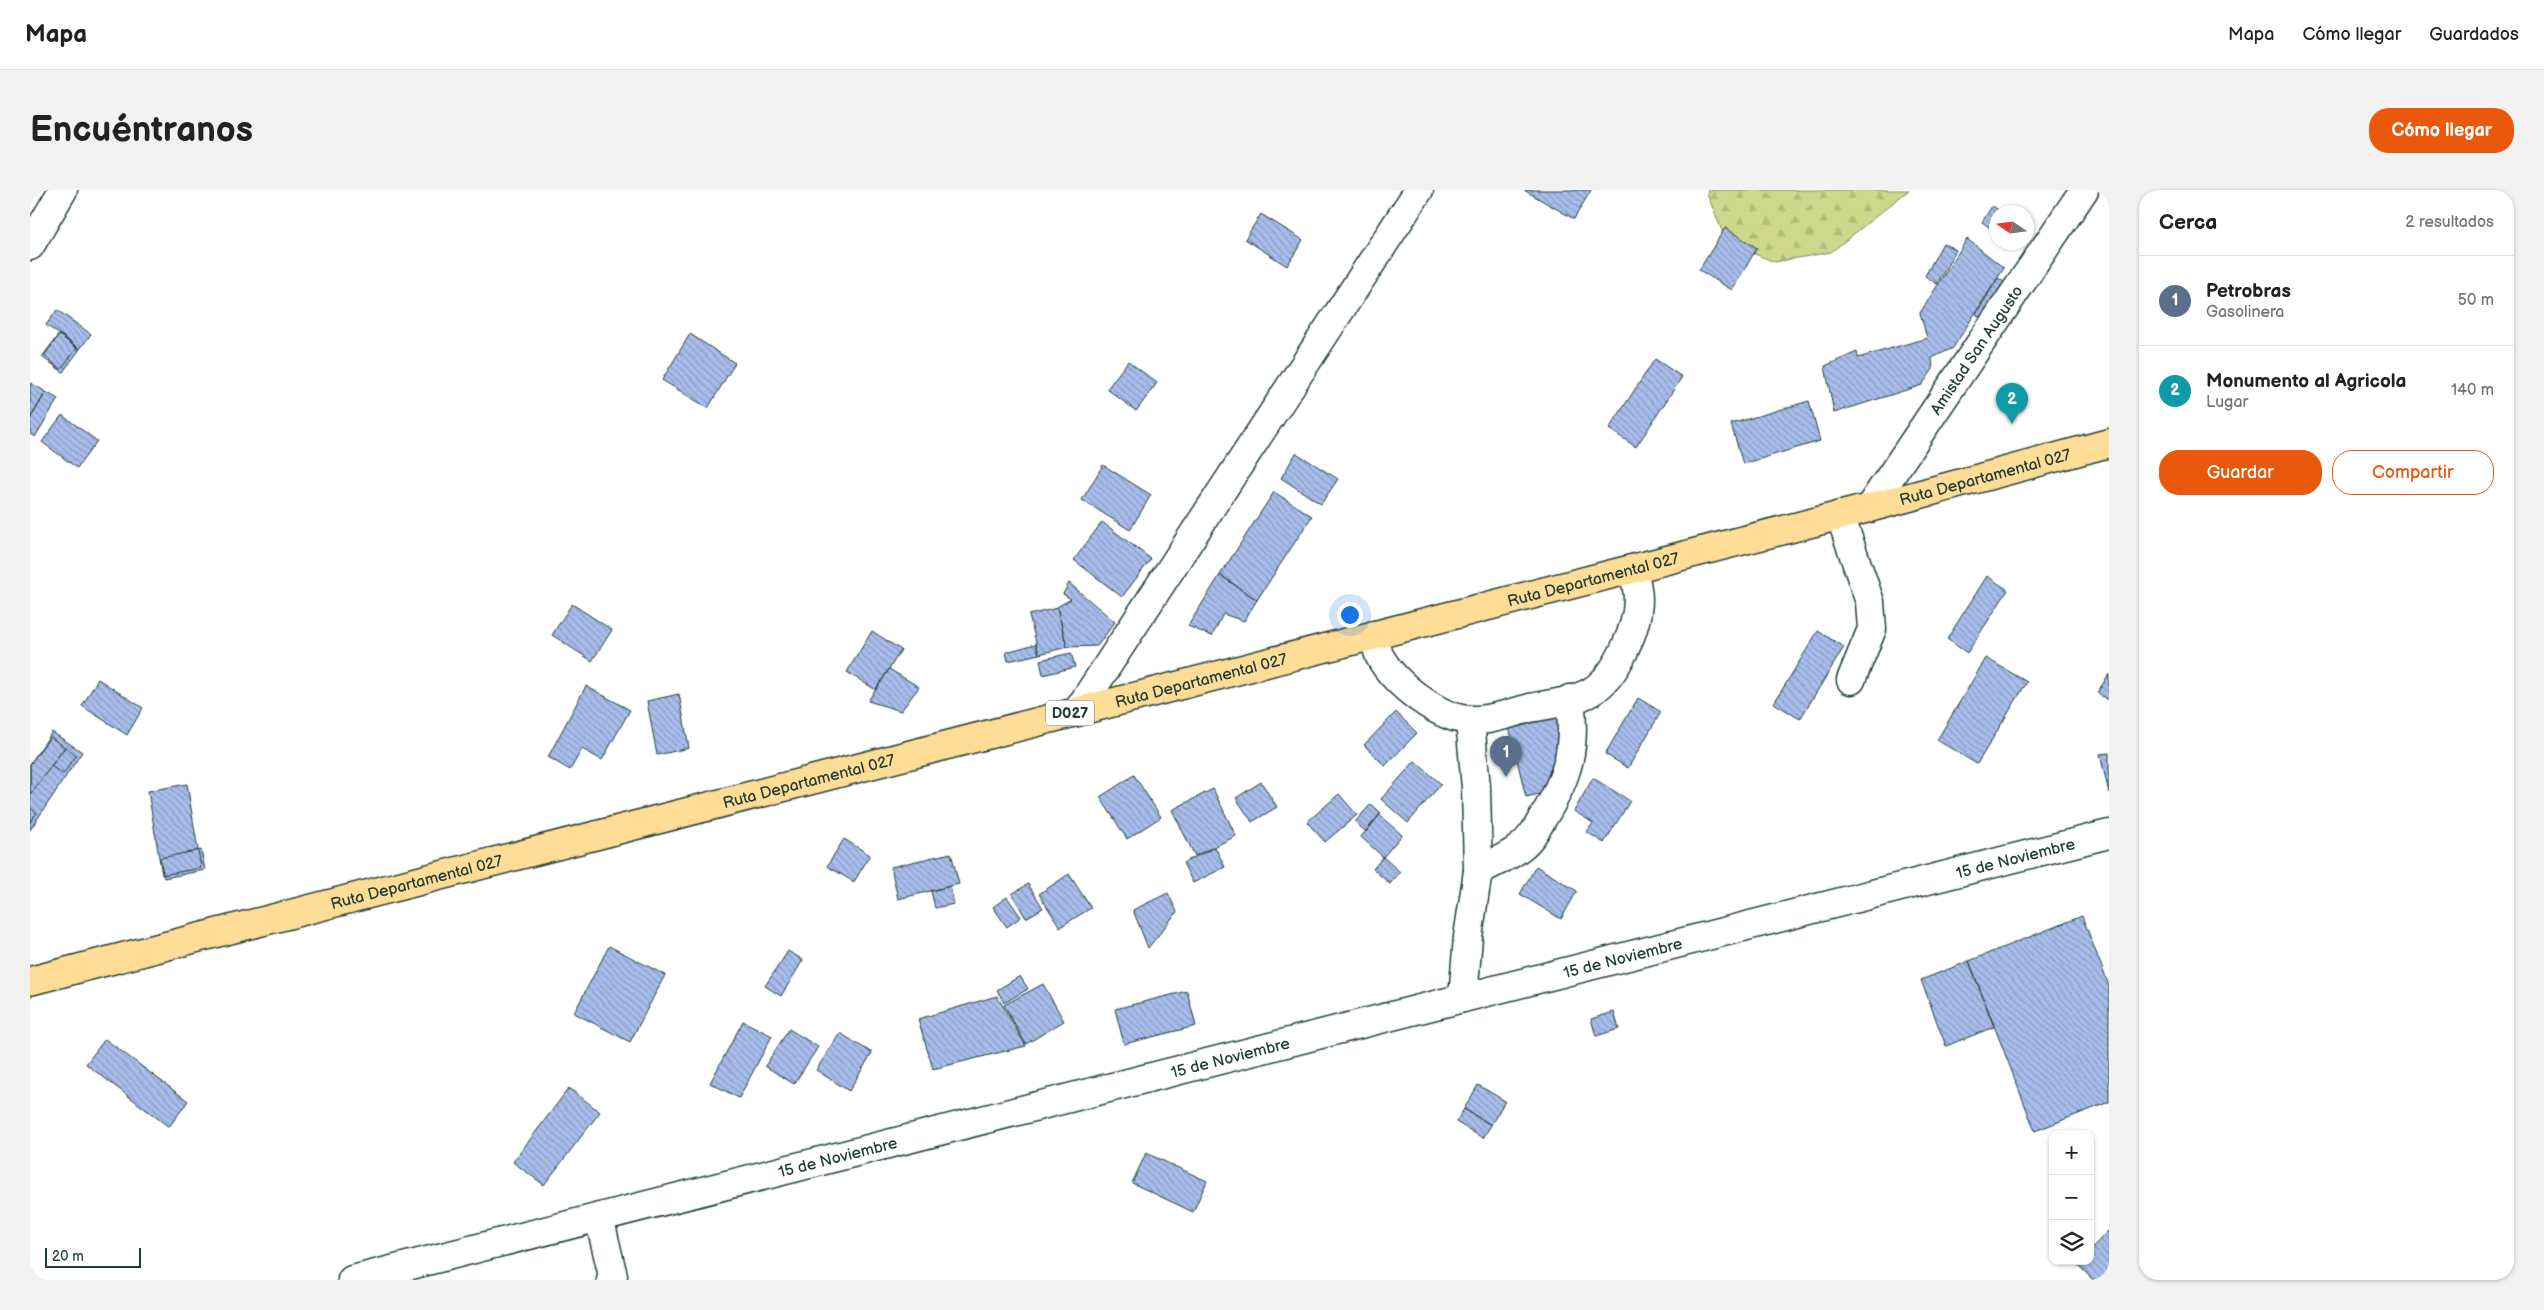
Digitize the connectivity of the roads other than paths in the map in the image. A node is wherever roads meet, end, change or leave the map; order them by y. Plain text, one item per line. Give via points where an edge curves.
1 (63, 190) edge
2 (1419, 190) edge
3 (2084, 190) edge
4 (30, 246) edge
5 (2109, 443) edge
6 (1869, 508) junction
7 (1840, 515) junction
8 (1633, 569) junction
9 (1374, 635) junction
10 (1850, 680) dead end
11 (1570, 699) junction
12 (1077, 712) junction
13 (1470, 720) junction
14 (2109, 834) edge
15 (1478, 871) junction
16 (30, 981) edge
17 (1463, 998) junction
18 (599, 1217) junction
19 (614, 1279) edge
20 (352, 1280) edge

1 - 4 street
2 - 12 street
3 - 6 street, Amistad San Augusto
5 - 6 main road, Ruta Departamental 027 / D027
6 - 7 main road, Ruta Departamental 027 / D027
7 - 8 main road, Ruta Departamental 027 / D027
7 - 10 street via 1870,602 1872,629
8 - 9 main road, Ruta Departamental 027 / D027
8 - 11 street via 1638,598 1635,620 1620,659 1600,686
9 - 12 main road, Ruta Departamental 027 / D027
9 - 13 street via 1379,656 1402,684 1436,710
11 - 13 street
11 - 15 street via 1574,728 1568,767 1558,792 1531,836 1519,849
12 - 16 main road, Ruta Departamental 027 / D027
13 - 15 street
14 - 17 street, 15 de Noviembre
15 - 17 street
17 - 18 street, 15 de Noviembre
18 - 19 street
18 - 20 street, 15 de Noviembre

